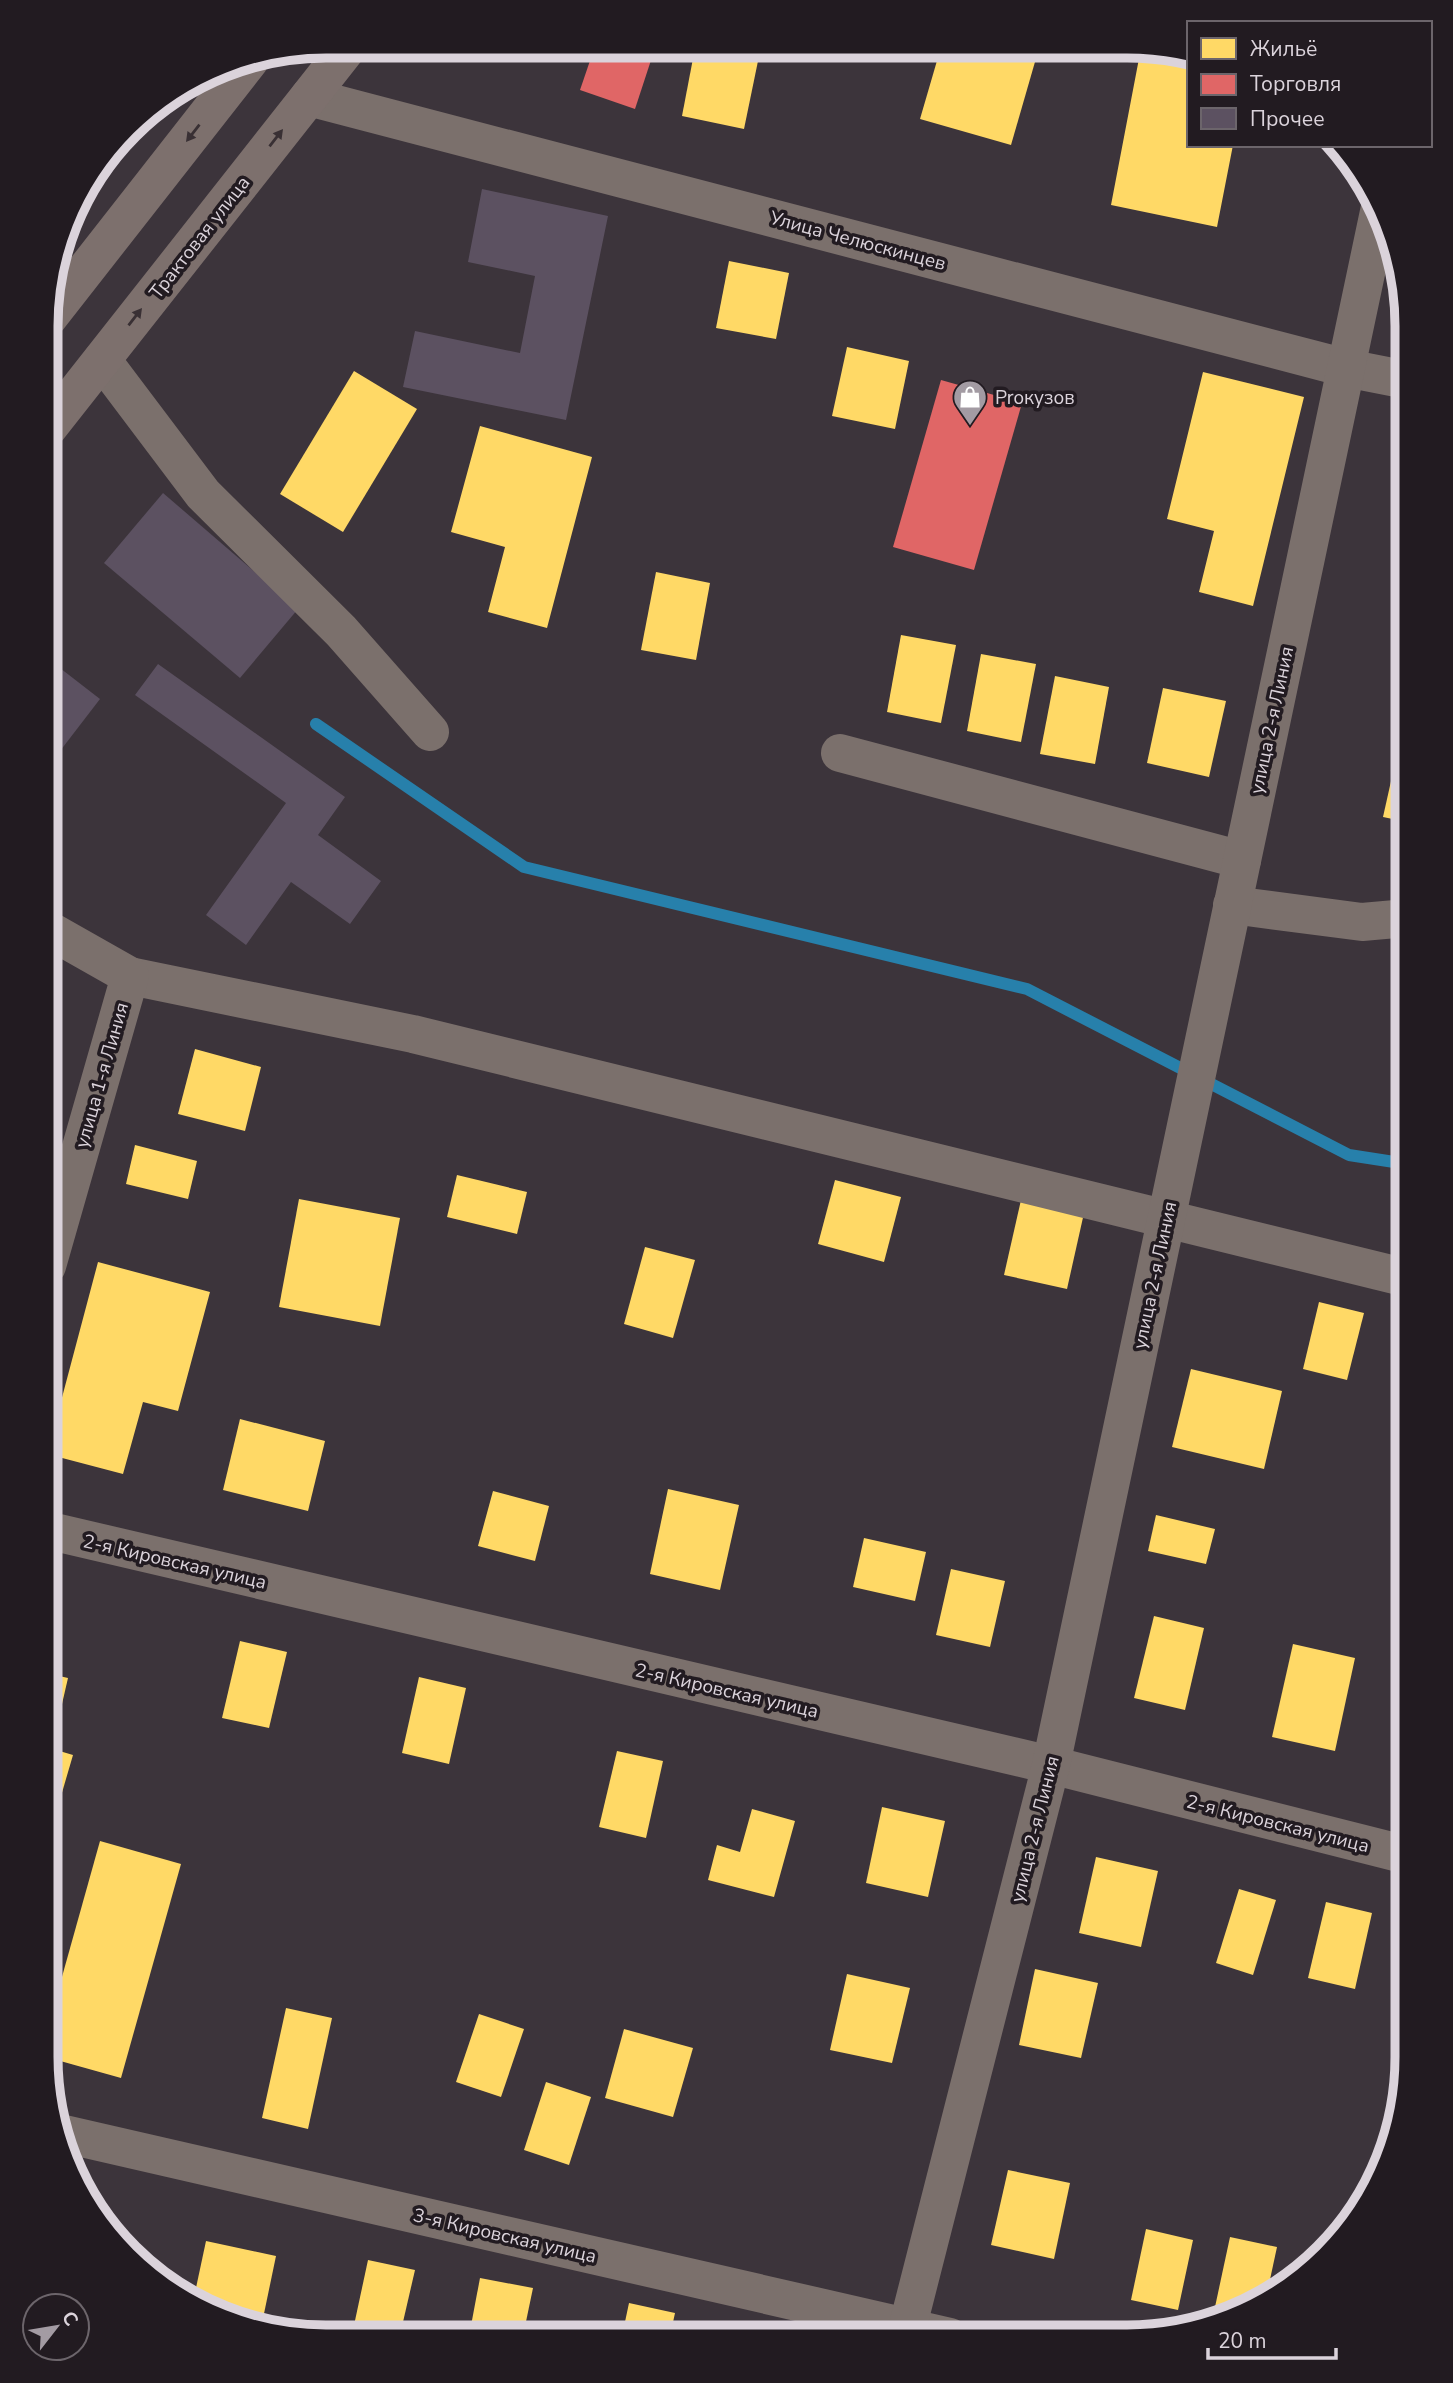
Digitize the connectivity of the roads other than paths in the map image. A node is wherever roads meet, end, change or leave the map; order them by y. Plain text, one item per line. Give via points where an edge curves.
1 (340, 58) edge
2 (241, 71) edge
3 (309, 97) junction
4 (1376, 226) edge
5 (58, 304) edge
6 (102, 360) junction
7 (1346, 368) junction
8 (1395, 377) edge
9 (58, 415) edge
10 (430, 732) dead end
11 (841, 753) dead end
12 (1242, 860) junction
13 (1232, 905) junction
14 (1395, 919) edge
15 (58, 935) edge
16 (130, 976) junction
17 (1166, 1219) junction
18 (58, 1228) edge
19 (1395, 1275) edge
20 (58, 1533) edge
21 (1051, 1765) junction
22 (1395, 1852) edge
23 (69, 2135) edge
24 (876, 2325) edge
25 (908, 2325) edge

1 - 3 main road, Трактовая улица
2 -> 5 main road
6 -> 3 main road, Трактовая улица
3 - 7 street, Улица Челюскинцев
4 - 7 street, улица 2-я Линия
6 - 9 main road, Трактовая улица
6 - 10 street via 203,494 341,631
7 - 8 street, Улица Челюскинцев
7 - 12 street, улица 2-я Линия
11 - 12 street
12 - 13 street, улица 2-я Линия
13 - 14 street via 1362,922
13 - 17 street, улица 2-я Линия
15 - 16 street, улица 1-я Линия
16 - 17 street via 413,1034
16 - 18 street, улица 1-я Линия
17 - 19 street
17 - 21 street, улица 2-я Линия
20 - 21 street, 2-я Кировская улица
21 - 22 street, 2-я Кировская улица
21 - 25 street, улица 2-я Линия
23 - 24 street, 3-я Кировская улица

